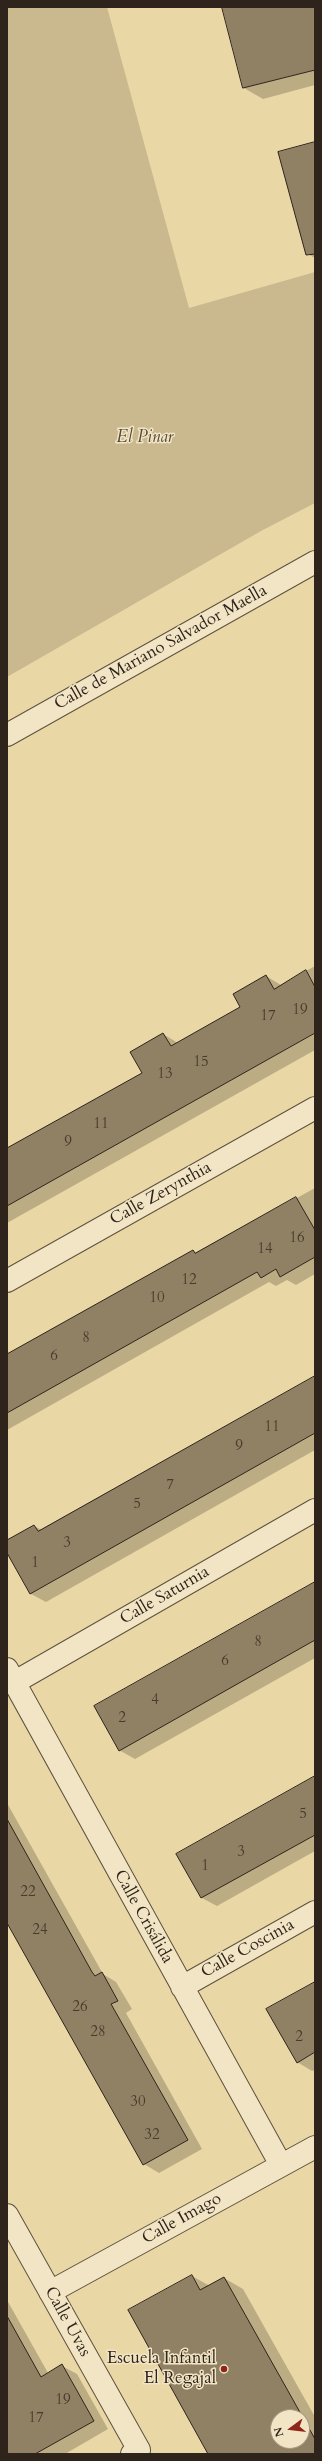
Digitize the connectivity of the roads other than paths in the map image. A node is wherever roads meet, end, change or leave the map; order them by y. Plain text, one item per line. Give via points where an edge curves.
1 (315, 562) edge
2 (7, 734) edge
3 (315, 1108) edge
4 (7, 1281) edge
5 (315, 1510) edge
6 (11, 1676) edge
7 (315, 1912) edge
8 (182, 1987) junction
9 (315, 2147) edge
10 (281, 2165) junction
11 (7, 2215) edge
12 (50, 2292) junction
13 (136, 2452) edge

1 - 2 street, Calle de Mariano Salvador Maella
3 - 4 street, Calle Zerynthia
5 - 6 street, Calle Saturnia
6 - 8 street, Calle Crisálida
7 - 8 street, Calle Coscinia
8 - 10 street, Calle Crisálida
9 - 10 street, Calle Imago
10 - 12 street, Calle Imago
11 - 12 street, Calle Uvas
12 - 13 street, Calle Uvas

